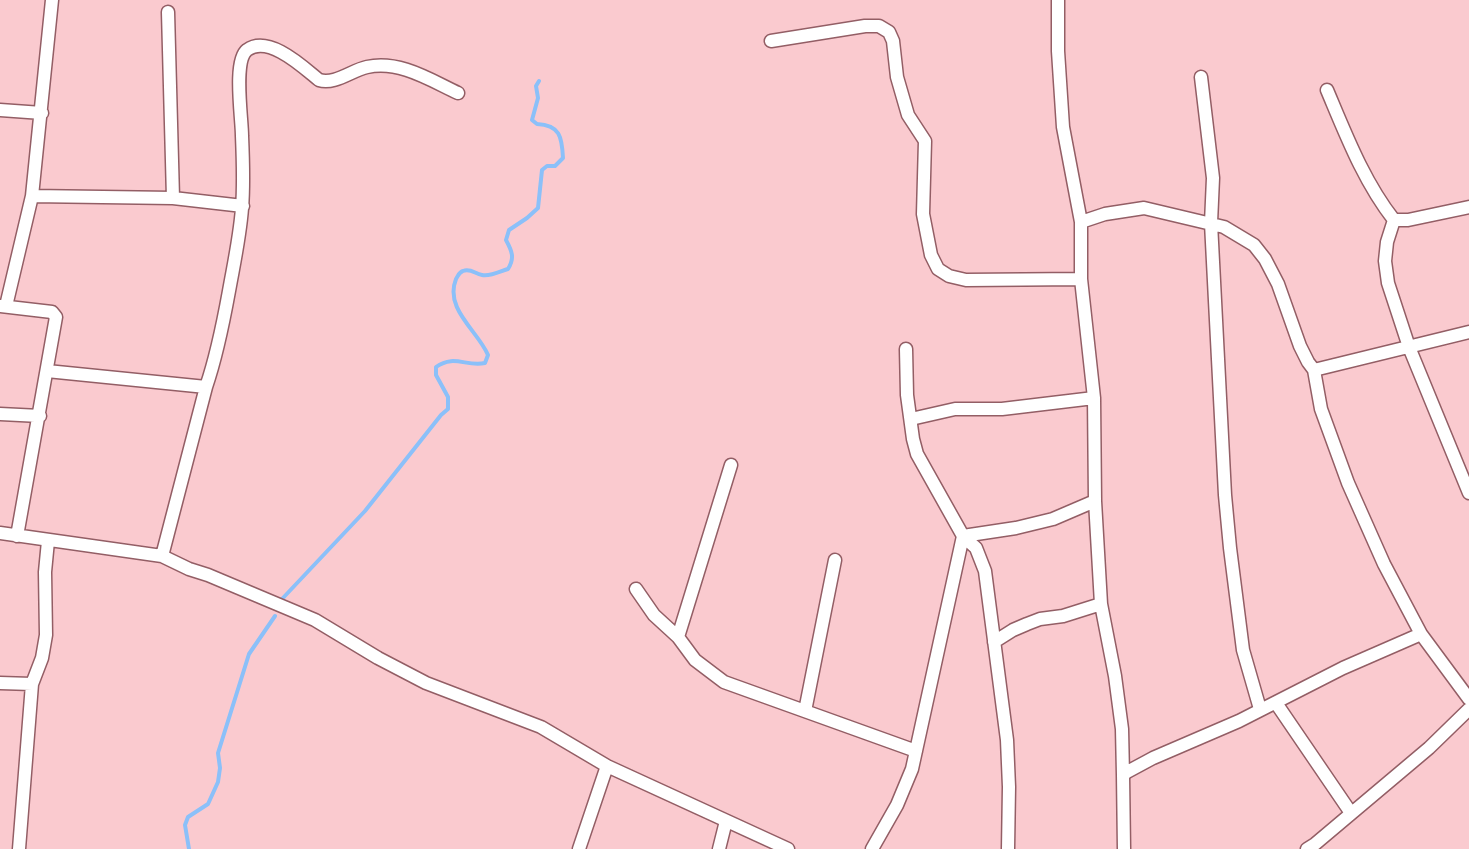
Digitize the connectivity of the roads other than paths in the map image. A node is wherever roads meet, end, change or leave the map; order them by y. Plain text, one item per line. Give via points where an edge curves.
1 (52, 0) edge
2 (1058, 0) edge
3 (168, 12) dead end
4 (771, 41) dead end
5 (1201, 77) dead end
6 (1327, 90) dead end
7 (458, 93) dead end
8 (0, 110) edge
9 (42, 112) junction
10 (32, 196) junction
11 (173, 198) junction
12 (242, 206) junction
13 (1469, 207) edge
14 (1394, 220) junction
15 (1081, 222) junction
16 (1211, 223) junction
17 (1080, 279) junction
18 (3, 306) edge
19 (1469, 332) edge
20 (1408, 347) junction
21 (906, 349) dead end
22 (1314, 370) junction
23 (48, 371) junction
24 (206, 387) junction
25 (1094, 398) junction
26 (0, 414) edge
27 (40, 416) junction
28 (911, 419) junction
29 (731, 465) dead end
30 (1469, 493) edge
31 (1095, 501) junction
32 (0, 533) edge
33 (17, 536) junction
34 (963, 536) junction
35 (48, 541) junction
36 (162, 556) junction
37 (835, 560) dead end
38 (636, 589) dead end
39 (1101, 604) junction
40 (1421, 634) junction
41 (678, 637) junction
42 (994, 642) junction
43 (0, 683) edge
44 (32, 684) junction
45 (1469, 699) edge
46 (1276, 703) junction
47 (1469, 708) edge
48 (1260, 709) junction
49 (805, 711) junction
50 (916, 751) junction
51 (607, 766) junction
52 (1123, 775) junction
53 (1351, 813) junction
54 (726, 821) junction
55 (19, 849) edge
56 (579, 849) edge
57 (719, 849) edge
58 (788, 849) edge
59 (872, 849) edge
60 (1008, 849) edge
61 (1124, 849) edge
62 (1307, 849) edge

1 - 9 street
2 - 15 street via 1063,127
3 - 11 street
4 - 17 street via 865,26 879,26 889,32 908,115 925,141 923,214 931,255 938,269 966,280
5 - 16 street via 1213,178
6 - 14 street via 1381,204
7 - 12 street via 398,67 366,67 324,82 277,50 264,47 248,49 239,68
8 - 9 street
9 - 10 street
10 - 11 street
10 - 18 street
11 - 12 street
12 - 24 street via 221,337
13 - 14 street
14 - 20 street via 1385,261 1388,283
15 - 16 street via 1105,214 1144,208
15 - 17 street
16 - 22 street via 1239,235 1254,245 1265,259
16 - 48 street via 1230,548 1243,650
17 - 25 street
18 - 23 street via 55,314
19 - 20 street
20 - 22 street
20 - 30 street
21 - 28 street
22 - 40 street via 1321,410 1348,483 1384,564
23 - 24 street
23 - 27 street
24 - 36 street
25 - 28 street via 1002,409 955,410
25 - 31 street
26 - 27 street
27 - 33 street
28 - 34 street via 917,454
29 - 41 street
31 - 34 street via 1053,519
31 - 39 street
32 - 33 street
33 - 35 street
34 - 42 street via 976,548 985,571
34 - 50 street
35 - 36 street
35 - 44 street via 46,635
36 - 51 street via 315,620 426,683 541,727
37 - 49 street
38 - 41 street via 654,615
39 - 42 street via 1040,619 1012,630
39 - 52 street via 1122,729
40 - 45 street
40 - 46 street via 1343,668
41 - 49 street via 695,660 724,682
42 - 60 street via 1007,740
43 - 44 street
44 - 55 street
46 - 48 street
46 - 53 street
47 - 53 street via 1429,748
48 - 52 street
49 - 50 street
50 - 59 street via 897,805
51 - 54 street
51 - 56 street
52 - 61 street
53 - 62 street
54 - 57 street
54 - 58 street

